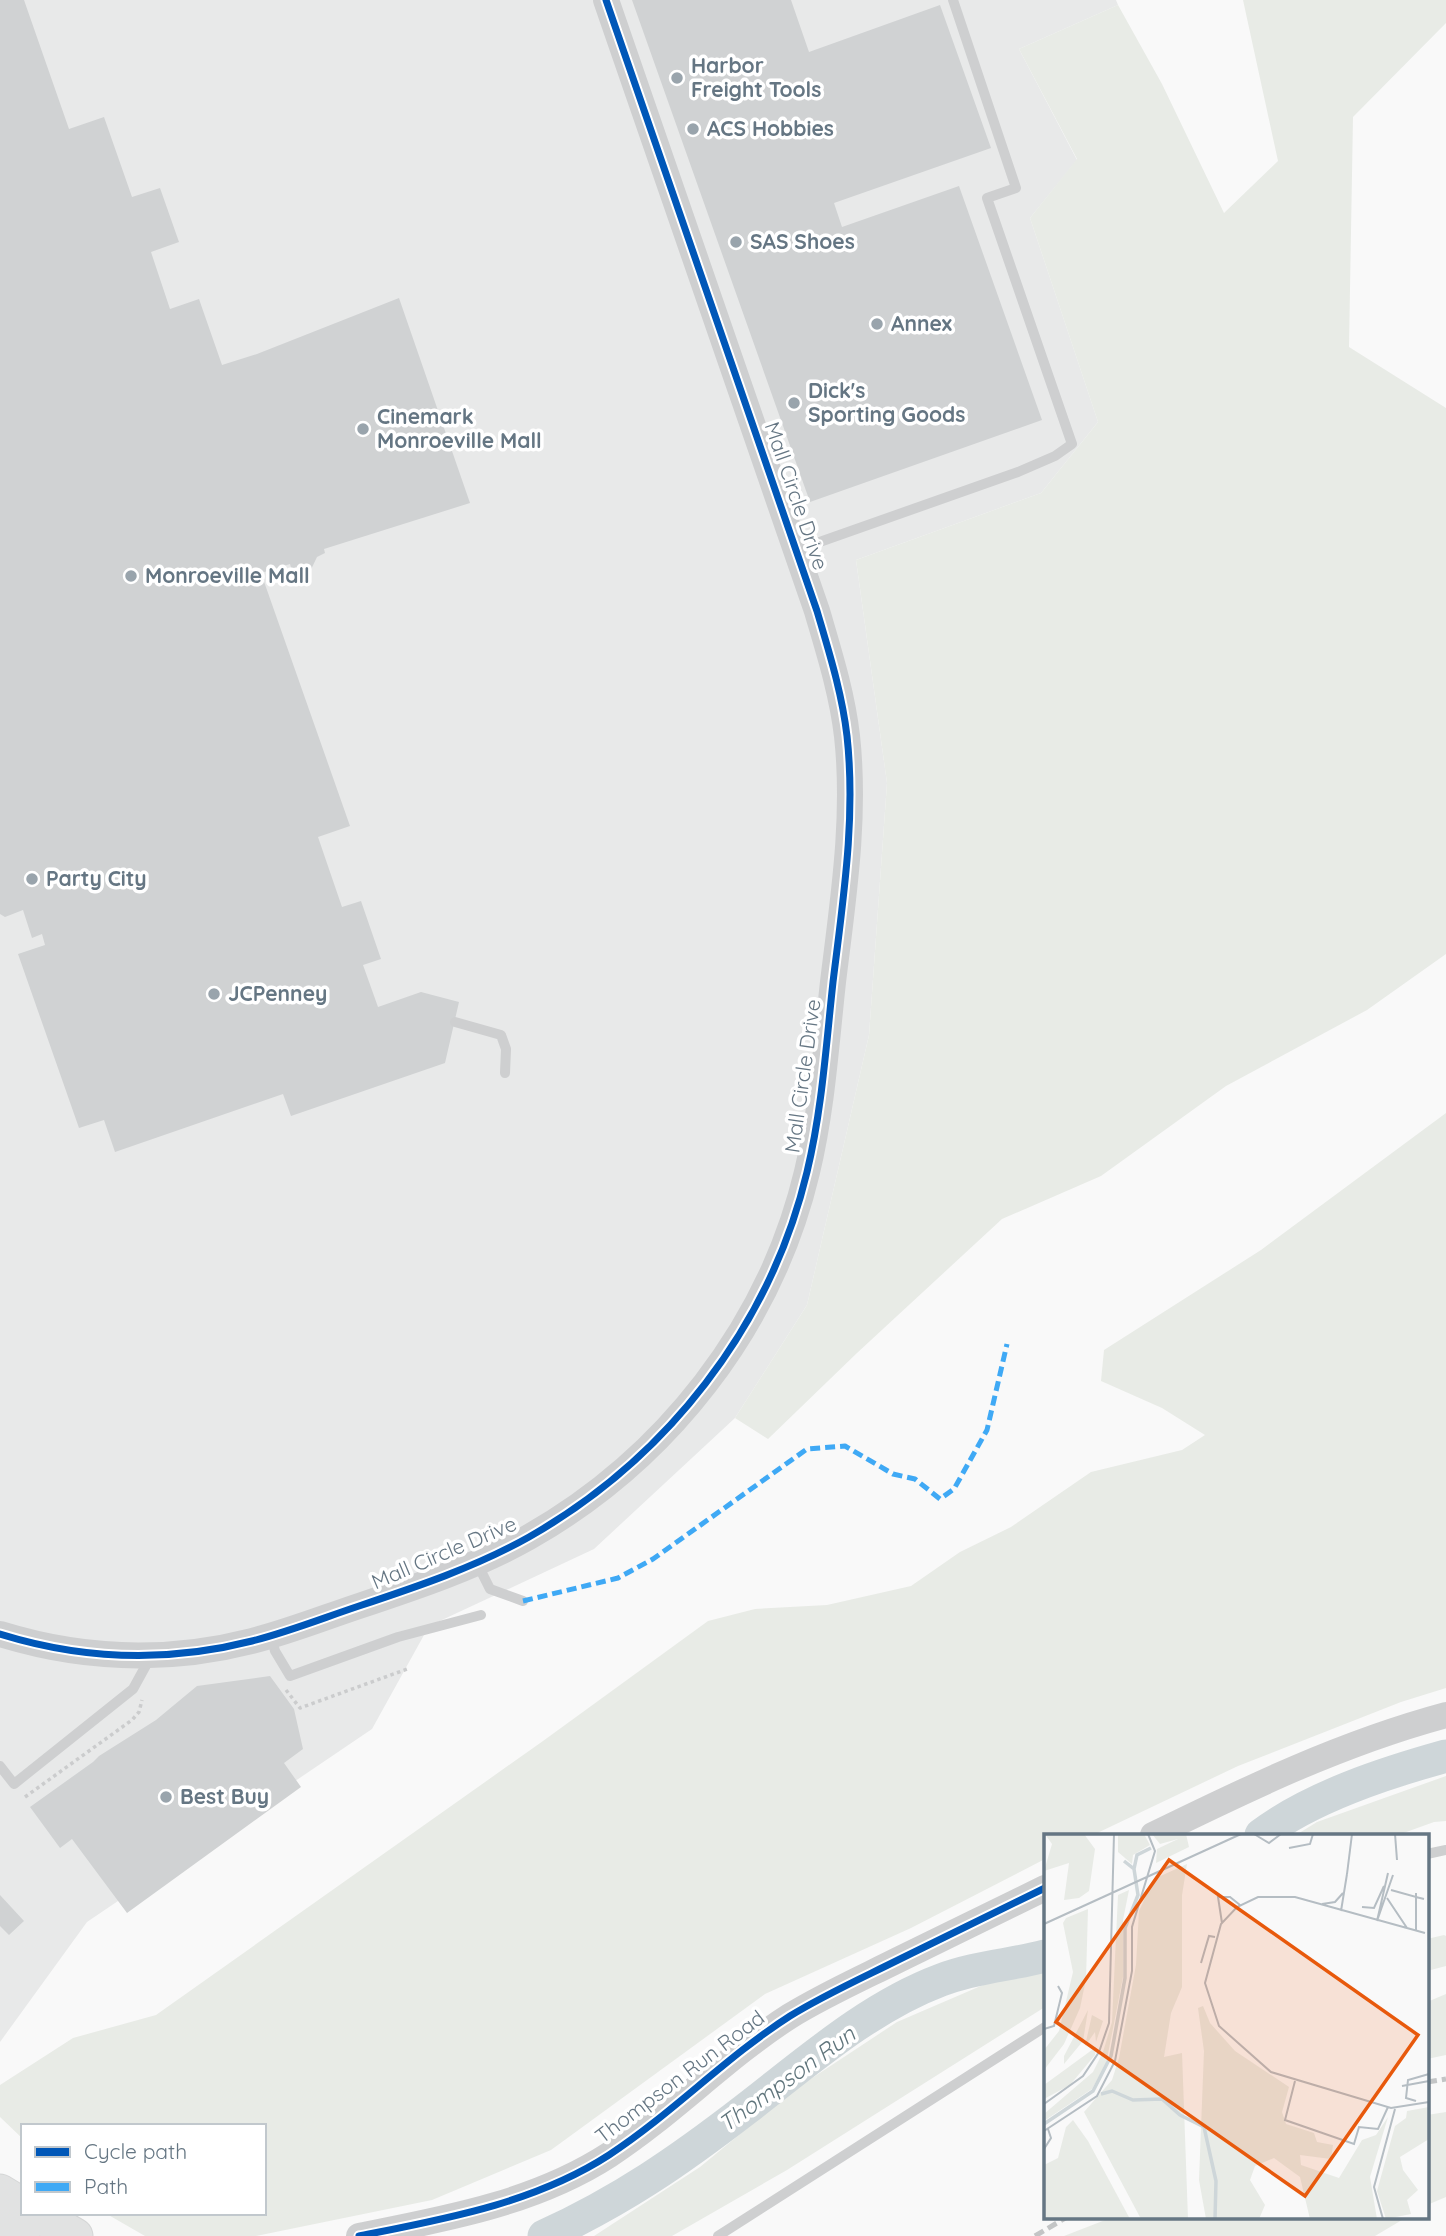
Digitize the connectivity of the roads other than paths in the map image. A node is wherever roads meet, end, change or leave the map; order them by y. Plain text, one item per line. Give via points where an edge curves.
1 (606, 0) edge
2 (953, 0) edge
3 (796, 550) junction
4 (455, 1021) dead end
5 (505, 1073) dead end
6 (477, 1562) junction
7 (523, 1601) dead end
8 (481, 1615) dead end
9 (0, 1634) edge
10 (271, 1636) junction
11 (152, 1656) junction
12 (1446, 1715) edge
13 (0, 1766) edge
14 (1155, 1834) edge
15 (1446, 1850) edge
16 (1428, 1854) edge
17 (1044, 1888) edge
18 (1044, 2028) edge
19 (0, 2192) edge
20 (21, 2205) edge
21 (39, 2215) edge
22 (0, 2223) edge
23 (22, 2236) edge
24 (75, 2236) edge
25 (359, 2236) edge
26 (718, 2236) edge

1 - 3 street, Mall Circle Drive
2 - 3 lane via 1016,188 987,198 1072,444 1018,472
3 - 6 street, Mall Circle Drive via 842,706 850,835 820,1103 788,1238 744,1327 671,1424 585,1501 525,1539
4 - 5 lane via 501,1035 506,1049
6 - 7 lane via 491,1589
6 - 10 street, Mall Circle Drive
8 - 10 lane via 398,1637 290,1676
9 - 11 street, Mall Circle Drive via 83,1654
10 - 11 street, Mall Circle Drive via 223,1648
11 - 13 lane via 133,1689 14,1784
12 - 14 street via 1328,1753
15 - 16 lane
17 - 25 street, Thompson Run Road via 790,2016 584,2169 480,2210
18 - 26 lane
19 - 20 highway
21 - 24 highway
22 - 23 highway

